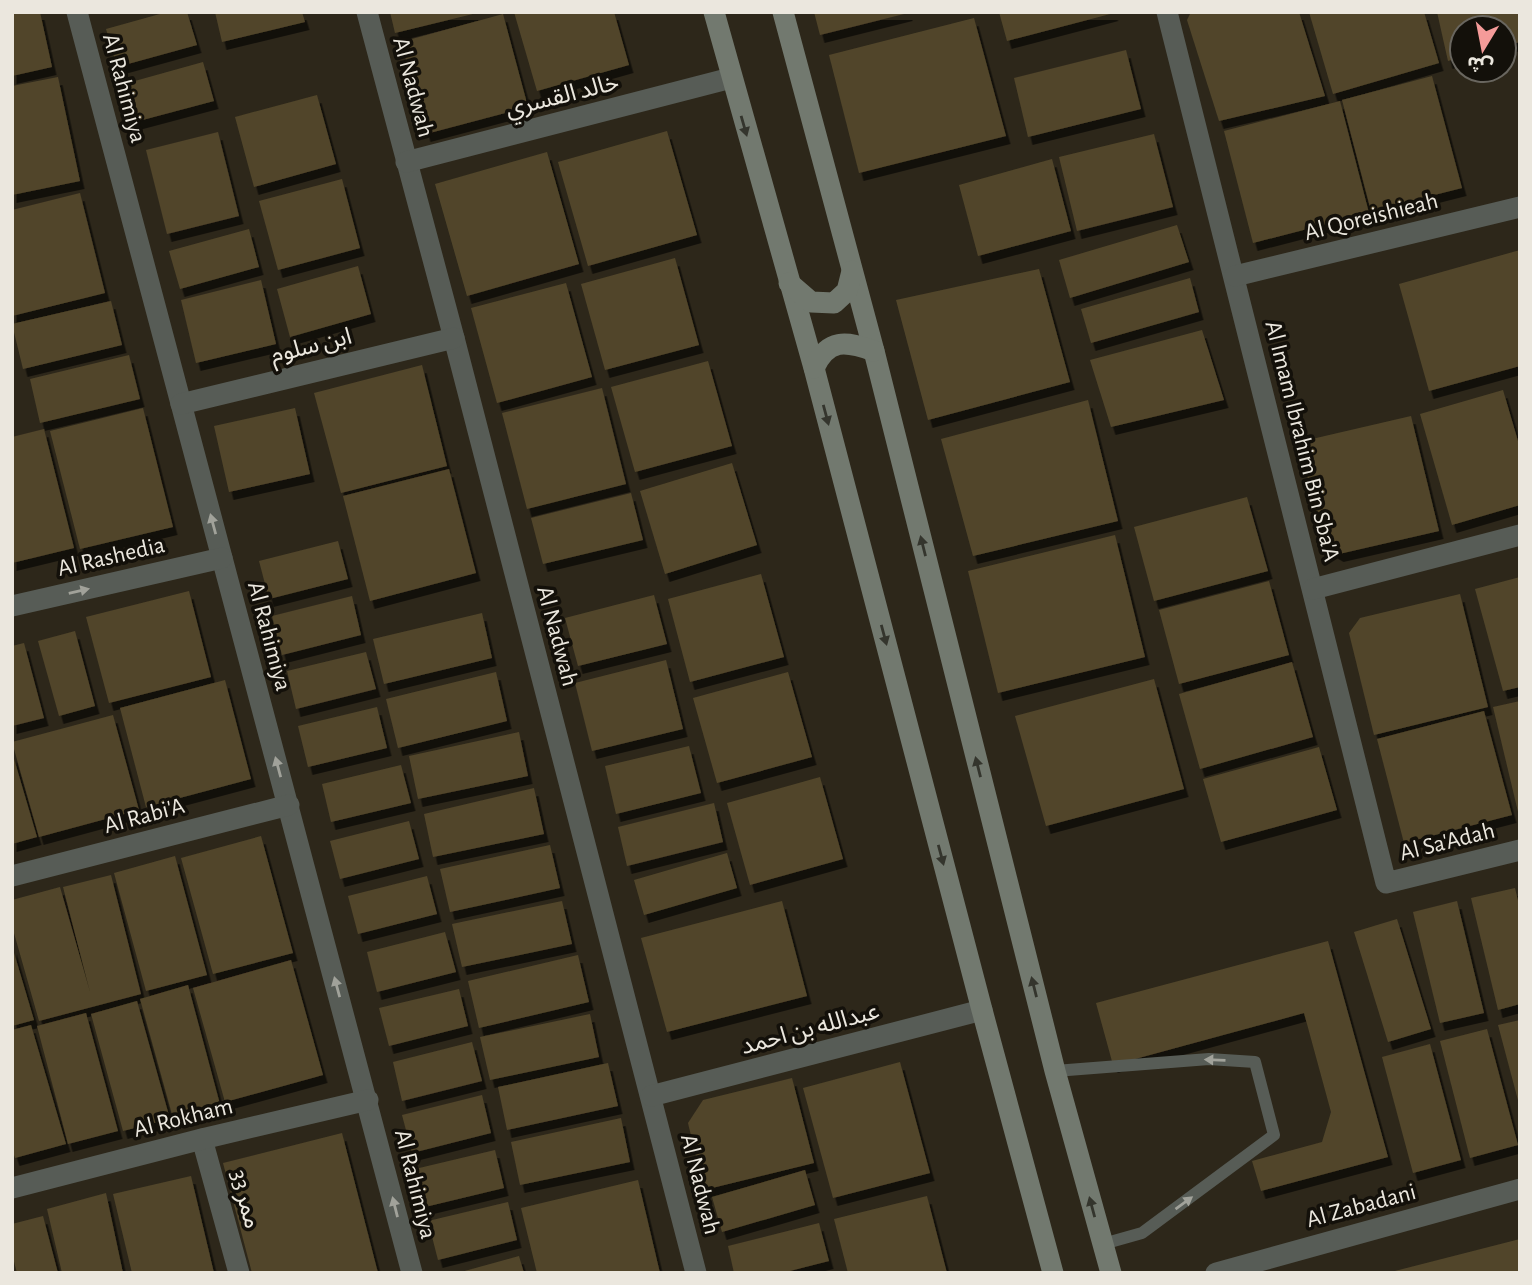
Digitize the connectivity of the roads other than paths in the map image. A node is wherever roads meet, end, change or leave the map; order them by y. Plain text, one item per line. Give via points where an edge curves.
1 (77, 12) edge
2 (367, 12) edge
3 (714, 12) edge
4 (783, 12) edge
5 (1167, 12) edge
6 (731, 78) junction
7 (406, 162) junction
8 (1520, 207) edge
9 (852, 271) junction
10 (1234, 276) junction
11 (789, 283) junction
12 (454, 338) junction
13 (874, 351) junction
14 (814, 368) junction
15 (181, 404) junction
16 (1520, 535) edge
17 (222, 558) junction
18 (1312, 589) junction
19 (12, 606) edge
20 (289, 805) junction
21 (1520, 850) edge
22 (12, 876) edge
23 (1386, 883) joint
24 (982, 1010) junction
25 (1055, 1070) junction
26 (651, 1096) junction
27 (368, 1100) junction
28 (202, 1139) junction
29 (12, 1188) edge
30 (1520, 1189) edge
31 (1102, 1244) junction
32 (239, 1273) edge
33 (412, 1273) edge
34 (696, 1273) edge
35 (1053, 1273) edge
36 (1111, 1273) edge
37 (1216, 1273) edge

1 - 15 street, Al Rahimiya
2 - 7 street, Al Nadwah
3 - 6 street
4 - 9 street
5 - 10 street, Al Imam Ibrahim Bin Sba'A
6 - 7 street, خالد القسري
6 -> 11 street
7 - 12 street, Al Nadwah
8 - 10 street, Al Qoreishieah
9 - 11 street via 847,291 834,303 811,302
9 - 13 street
10 - 18 street, Al Imam Ibrahim Bin Sba'A
11 - 14 street
12 - 15 street, ابن سلوم
12 - 26 street, Al Nadwah
13 - 14 street via 855,344 833,345 821,353
25 -> 13 street
14 -> 24 street
17 -> 15 street, Al Rahimiya
16 - 18 street
19 -> 17 street, Al Rashedia
20 -> 17 street, Al Rahimiya
18 - 23 street, Al Imam Ibrahim Bin Sba'A
20 - 22 street, Al Rabi'A
27 -> 20 street, Al Rahimiya
21 - 23 street, Al Sa'Adah
24 - 26 street, عبدالله بن احمد
24 - 35 street
31 -> 25 street
31 -> 25 lane via 1142,1233 1273,1135 1255,1062 1209,1059
26 - 34 street, Al Nadwah
27 - 28 street, Al Rokham
33 -> 27 street, Al Rahimiya
28 - 29 street, Al Rokham
28 - 32 street, ممر 33
30 - 37 street, Al Zabadani
31 - 36 street

